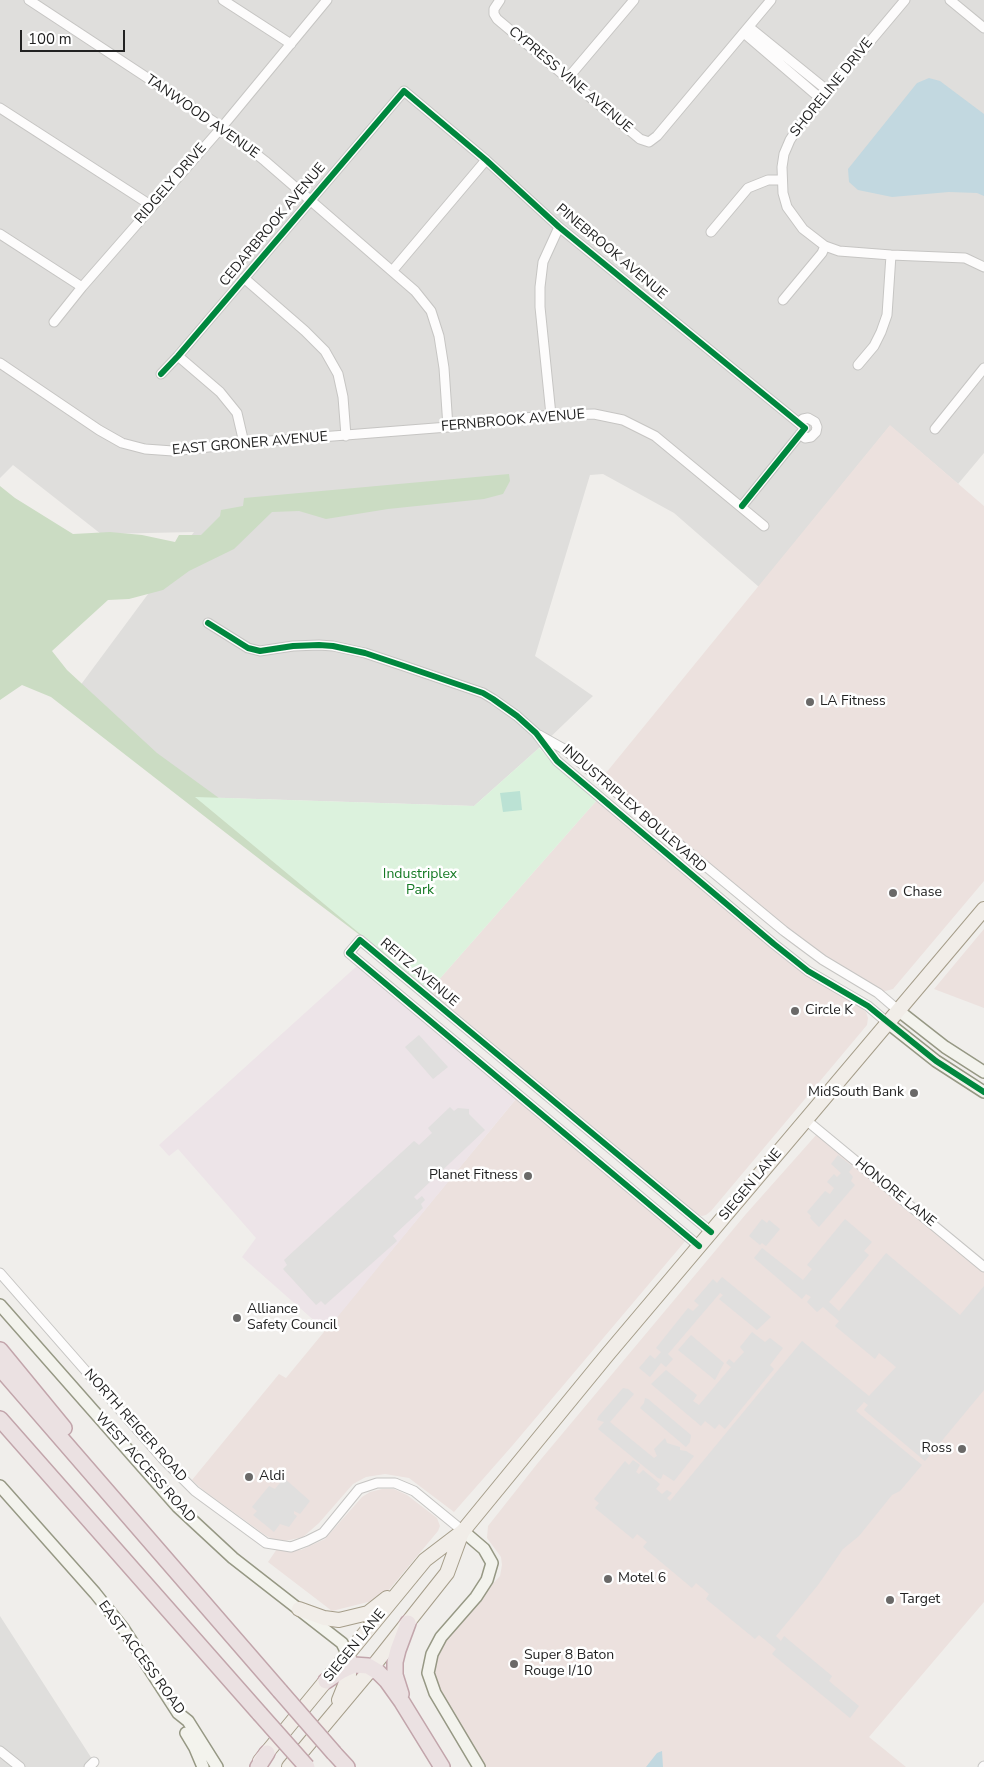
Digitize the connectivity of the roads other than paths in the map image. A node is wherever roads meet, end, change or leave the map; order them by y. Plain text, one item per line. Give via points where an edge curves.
1 (30, 0) edge
2 (223, 0) edge
3 (327, 0) edge
4 (500, 0) edge
5 (634, 0) edge
6 (771, 0) edge
7 (905, 0) edge
8 (950, 0) edge
9 (984, 28) edge
10 (746, 30) junction
11 (291, 44) junction
12 (568, 78) junction
13 (404, 92) joint
14 (825, 95) junction
15 (0, 108) edge
16 (222, 127) junction
17 (486, 160) junction
18 (782, 180) junction
19 (310, 200) junction
20 (152, 206) junction
21 (559, 227) junction
22 (711, 232) dead end
23 (0, 234) edge
24 (825, 246) junction
25 (891, 256) junction
26 (984, 267) edge
27 (393, 270) junction
28 (244, 278) junction
29 (82, 287) junction
30 (783, 300) dead end
31 (54, 322) dead end
32 (178, 356) junction
33 (0, 363) edge
34 (858, 365) dead end
35 (984, 368) edge
36 (161, 374) dead end
37 (551, 415) junction
38 (448, 427) junction
39 (935, 428) dead end
40 (346, 436) junction
41 (244, 443) junction
42 (742, 506) junction
43 (764, 526) dead end
44 (208, 623) dead end
45 (536, 733) junction
46 (984, 909) edge
47 (899, 1011) junction
48 (888, 1023) junction
49 (984, 1072) edge
50 (984, 1092) edge
51 (806, 1120) junction
52 (711, 1232) junction
53 (699, 1246) junction
54 (984, 1267) edge
55 (0, 1273) edge
56 (0, 1304) edge
57 (0, 1350) edge
58 (8, 1368) edge
59 (0, 1419) edge
60 (0, 1428) edge
61 (0, 1486) edge
62 (75, 1504) junction
63 (462, 1531) junction
64 (406, 1584) junction
65 (299, 1609) junction
66 (408, 1623) junction
67 (349, 1660) junction
68 (371, 1669) junction
69 (326, 1681) joint
70 (402, 1702) junction
71 (178, 1713) junction
72 (332, 1714) junction
73 (0, 1751) edge
74 (267, 1753) joint
75 (20, 1767) edge
76 (202, 1767) edge
77 (217, 1767) edge
78 (257, 1767) edge
79 (289, 1767) edge
80 (307, 1767) edge
81 (346, 1767) edge
82 (442, 1767) edge
83 (479, 1767) edge

1 - 16 street, TANWOOD AVENUE
2 - 11 street
3 - 11 street, RIDGELY DRIVE
4 - 12 street, CYPRESS VINE AVENUE via 494,10 497,19
5 - 12 street
6 - 10 street
7 - 14 street, SHORELINE DRIVE
8 - 9 street
10 - 12 street, CYPRESS VINE AVENUE via 658,136 649,142 640,139
10 - 14 street
11 - 16 street, RIDGELY DRIVE
13 - 17 street, PINEBROOK AVENUE
13 - 19 street, CEDARBROOK AVENUE
14 - 18 street, SHORELINE DRIVE via 790,140 784,154
15 - 20 street
16 - 19 street, TANWOOD AVENUE
16 - 20 street, RIDGELY DRIVE
17 - 21 street, PINEBROOK AVENUE
17 - 27 street
18 - 22 street via 768,180 748,188
18 - 24 street, SHORELINE DRIVE via 787,207 794,219
19 - 27 street, TANWOOD AVENUE
19 - 28 street, CEDARBROOK AVENUE
20 - 29 street, RIDGELY DRIVE
21 - 37 street via 543,262 540,287
21 - 42 street, PINEBROOK AVENUE via 801,429
23 - 29 street
24 - 25 street, SHORELINE DRIVE via 839,251
24 - 30 street
25 - 26 street, SHORELINE DRIVE via 965,258
25 - 34 street via 887,314 874,346
27 - 38 street, TANWOOD AVENUE via 431,311 444,368
28 - 32 street, CEDARBROOK AVENUE
28 - 40 street via 325,351 338,374
29 - 31 street, RIDGELY DRIVE
32 - 36 street, CEDARBROOK AVENUE
32 - 41 street via 220,392 237,413
33 - 41 street, EAST GRONER AVENUE via 122,443 173,451
35 - 39 street
37 - 38 street, FERNBROOK AVENUE
37 - 42 street, FERNBROOK AVENUE via 594,414 623,420 655,436
38 - 40 street, FERNBROOK AVENUE
40 - 41 street, EAST GRONER AVENUE
42 - 43 street, FERNBROOK AVENUE
44 - 45 street, INDUSTRIPLEX BOULEVARD via 248,648 260,651 293,646 333,646 454,682 493,698
45 - 47 street, INDUSTRIPLEX BOULEVARD via 564,749 784,931 878,993
45 - 48 street, INDUSTRIPLEX BOULEVARD via 557,761 774,944 808,971 868,1006
46 - 47 main road, SIEGEN LANE
47 - 48 main road, SIEGEN LANE
47 - 49 main road, INDUSTRIPLEX BOULEVARD via 945,1048
48 - 50 main road, INDUSTRIPLEX BOULEVARD via 936,1061
48 - 51 main road, SIEGEN LANE
51 - 52 main road, SIEGEN LANE
51 - 54 street, HONORE LANE
52 - 53 main road, SIEGEN LANE
52 - 53 street, REITZ AVENUE via 360,940 349,953
53 - 63 main road, SIEGEN LANE
55 - 63 street, NORTH REIGER ROAD via 162,1458 195,1491 266,1543 291,1547 323,1533 359,1489 377,1483 395,1483 414,1491
56 - 65 main road, WEST ACCESS ROAD via 178,1507 233,1558
57 - 58 highway
58 - 81 highway, bridge via 139,1518 178,1576
59 - 62 highway
60 - 62 highway
61 - 71 main road, EAST ACCESS ROAD via 109,1610
62 - 80 highway, bridge
63 - 64 main road, SIEGEN LANE via 425,1560
63 - 66 main road, SIEGEN LANE via 446,1573
63 - 83 main road via 484,1549 492,1563 487,1580 476,1597 441,1637 432,1654 428,1673 435,1693
64 - 65 main road via 368,1613 339,1620
64 - 67 main road, SIEGEN LANE
65 - 67 main road, WEST ACCESS ROAD via 342,1643
66 - 68 main road, SIEGEN LANE
66 - 70 highway via 395,1662
67 - 68 highway
67 - 69 highway
67 - 72 main road via 349,1675
68 - 70 highway via 382,1676
68 - 72 main road, SIEGEN LANE
69 - 74 main road, SIEGEN LANE
70 - 82 highway
71 - 76 main road
71 - 77 main road, EAST ACCESS ROAD via 188,1721
72 - 79 main road, SIEGEN LANE
73 - 75 street
74 - 78 highway

